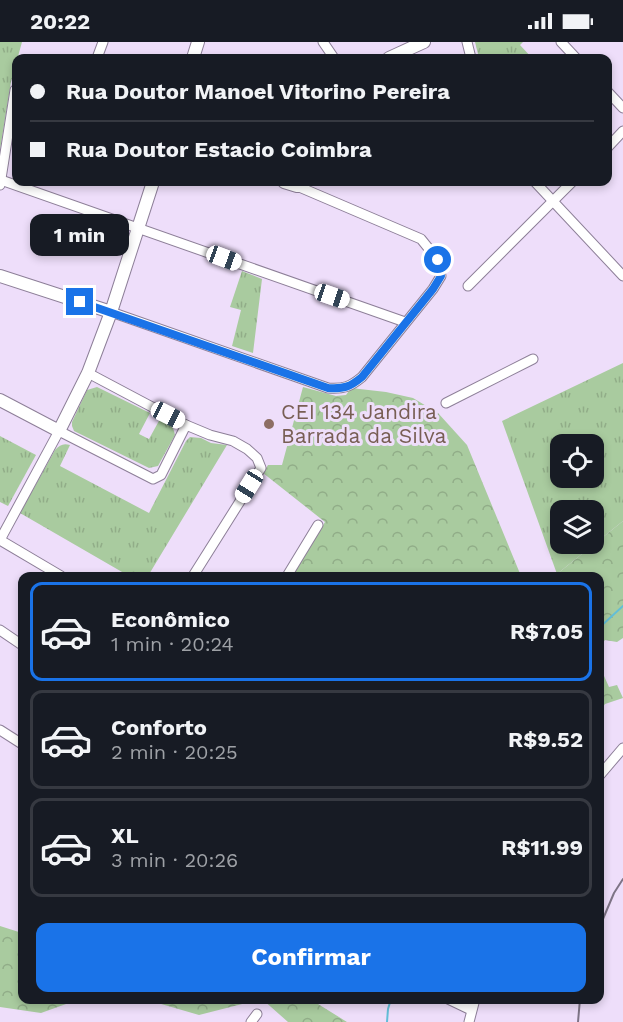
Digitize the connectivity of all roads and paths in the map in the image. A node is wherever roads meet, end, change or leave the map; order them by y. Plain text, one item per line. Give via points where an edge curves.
1 (424, 42) edge
2 (561, 42) edge
3 (398, 54) edge
4 (572, 54) edge
5 (612, 96) edge
6 (623, 108) edge
7 (12, 115) edge
8 (623, 131) edge
9 (612, 143) edge
10 (1, 180) edge
11 (0, 185) edge
12 (18, 186) edge
13 (152, 186) edge
14 (302, 186) edge
15 (539, 186) edge
16 (568, 186) edge
17 (552, 200) junction
18 (138, 227) junction
19 (0, 276) edge
20 (623, 276) edge
21 (468, 286) dead end
22 (106, 315) junction
23 (405, 322) junction
24 (533, 359) dead end
25 (88, 373) junction
26 (0, 400) edge
27 (446, 403) dead end
28 (186, 424) junction
29 (59, 431) junction
30 (318, 525) dead end
31 (0, 540) edge
32 (54, 572) edge
33 (196, 572) edge
34 (289, 572) edge
35 (0, 630) edge
36 (18, 642) edge
37 (0, 730) edge
38 (18, 741) edge
39 (623, 748) edge
40 (604, 771) edge
41 (458, 1004) edge
42 (473, 1004) edge
43 (471, 1010) junction
44 (469, 1022) edge

1 - 3 street
2 - 4 street
5 - 6 street
7 - 10 street
8 - 9 street
10 - 11 street
12 - 18 street
13 - 18 street
14 - 23 street via 421,239 438,260 441,276
15 - 17 street
16 - 17 street
17 - 20 street
17 - 21 street
18 - 22 street
18 - 23 street
19 - 22 street
22 - 23 street via 328,388 342,389 362,377
22 - 25 street
24 - 27 street
25 - 28 street
25 - 29 street
26 - 29 street
28 - 29 street via 161,475 153,479
28 - 33 street via 247,449 261,468
29 - 31 street
30 - 34 street
31 - 32 street
35 - 36 street
37 - 38 street
39 - 40 street
41 - 43 street
42 - 43 street
43 - 44 street

